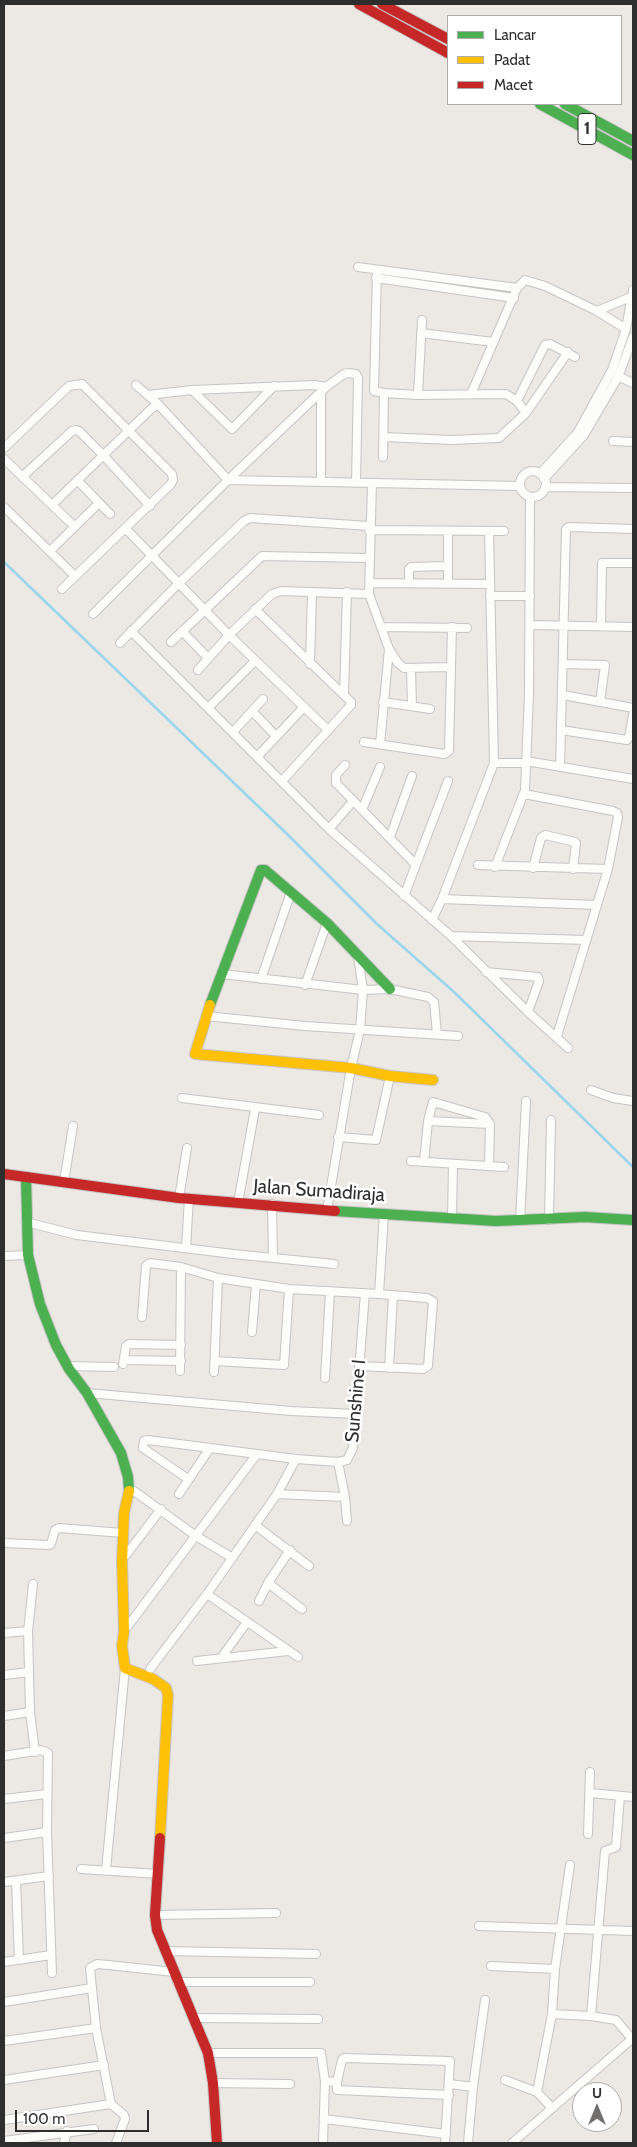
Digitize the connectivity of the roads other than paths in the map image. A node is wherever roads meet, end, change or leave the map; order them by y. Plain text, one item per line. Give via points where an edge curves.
1 (359, 4) edge
2 (382, 4) edge
3 (447, 38) edge
4 (447, 52) edge
5 (542, 105) edge
6 (567, 105) edge
7 (633, 141) edge
8 (633, 155) edge
9 (358, 266) dead end
10 (377, 274) junction
11 (450, 279) junction
12 (517, 288) junction
13 (448, 289) junction
14 (633, 294) edge
15 (514, 298) junction
16 (596, 311) junction
17 (422, 320) dead end
18 (626, 329) junction
19 (421, 333) junction
20 (633, 337) edge
21 (493, 342) junction
22 (568, 352) junction
23 (575, 357) dead end
24 (614, 375) junction
25 (633, 383) edge
26 (136, 386) dead end
27 (274, 386) junction
28 (192, 390) junction
29 (323, 390) junction
30 (384, 393) junction
31 (470, 394) junction
32 (148, 395) junction
33 (418, 395) junction
34 (517, 401) junction
35 (158, 404) junction
36 (526, 414) junction
37 (128, 430) junction
38 (384, 437) junction
39 (632, 440) edge
40 (613, 442) dead end
41 (4, 448) edge
42 (103, 456) junction
43 (383, 457) dead end
44 (4, 459) edge
45 (22, 477) junction
46 (228, 480) junction
47 (543, 480) junction
48 (78, 481) junction
49 (320, 482) junction
50 (356, 483) junction
51 (372, 483) junction
52 (520, 486) junction
53 (633, 488) edge
54 (530, 497) junction
55 (98, 504) junction
56 (52, 505) junction
57 (150, 506) junction
58 (4, 507) edge
59 (110, 514) dead end
60 (74, 526) junction
61 (369, 528) junction
62 (126, 529) junction
63 (633, 529) edge
64 (448, 531) junction
65 (489, 531) junction
66 (504, 531) dead end
67 (50, 551) junction
68 (153, 556) junction
69 (369, 558) junction
70 (633, 563) edge
71 (447, 566) junction
72 (75, 576) junction
73 (179, 583) junction
74 (370, 583) junction
75 (409, 583) junction
76 (448, 584) junction
77 (490, 584) junction
78 (62, 589) dead end
79 (347, 592) junction
80 (312, 593) junction
81 (369, 594) junction
82 (490, 596) junction
83 (530, 596) junction
84 (255, 609) junction
85 (205, 610) junction
86 (93, 614) dead end
87 (530, 625) junction
88 (564, 626) junction
89 (601, 626) junction
90 (452, 627) junction
91 (633, 627) edge
92 (381, 628) junction
93 (467, 628) dead end
94 (131, 631) junction
95 (182, 631) junction
96 (229, 635) junction
97 (170, 642) dead end
98 (120, 643) dead end
99 (389, 649) junction
100 (208, 658) junction
101 (255, 660) junction
102 (310, 664) junction
103 (563, 664) junction
104 (450, 667) junction
105 (412, 669) junction
106 (198, 670) dead end
107 (344, 695) junction
108 (563, 695) junction
109 (263, 699) dead end
110 (384, 702) junction
111 (600, 702) junction
112 (412, 706) junction
113 (209, 707) junction
114 (304, 707) junction
115 (633, 708) edge
116 (430, 709) dead end
117 (253, 712) junction
118 (633, 715) edge
119 (327, 730) junction
120 (561, 730) junction
121 (233, 732) junction
122 (275, 735) junction
123 (364, 742) dead end
124 (380, 744) junction
125 (258, 756) junction
126 (526, 762) junction
127 (494, 763) junction
128 (345, 765) dead end
129 (380, 767) dead end
130 (560, 767) junction
131 (412, 776) dead end
132 (633, 779) edge
133 (282, 781) junction
134 (448, 781) dead end
135 (524, 794) junction
136 (353, 801) junction
137 (362, 810) junction
138 (329, 829) junction
139 (390, 837) junction
140 (415, 864) junction
141 (478, 866) dead end
142 (495, 867) junction
143 (533, 868) junction
144 (573, 869) junction
145 (608, 869) junction
146 (291, 892) junction
147 (404, 896) junction
148 (442, 899) junction
149 (597, 905) junction
150 (432, 920) junction
151 (327, 923) junction
152 (451, 936) junction
153 (586, 940) junction
154 (358, 956) junction
155 (486, 972) junction
156 (222, 974) junction
157 (261, 979) junction
158 (305, 985) junction
159 (390, 989) junction
160 (363, 990) junction
161 (528, 1012) junction
162 (206, 1016) junction
163 (360, 1030) junction
164 (437, 1034) junction
165 (458, 1036) dead end
166 (557, 1036) junction
167 (568, 1048) dead end
168 (350, 1068) junction
169 (390, 1076) junction
170 (433, 1080) dead end
171 (591, 1090) dead end
172 (182, 1098) dead end
173 (526, 1101) dead end
174 (633, 1101) edge
175 (254, 1109) junction
176 (319, 1116) dead end
177 (551, 1120) dead end
178 (428, 1121) junction
179 (490, 1124) junction
180 (73, 1126) dead end
181 (338, 1137) junction
182 (187, 1148) dead end
183 (411, 1161) dead end
184 (424, 1162) junction
185 (453, 1164) junction
186 (489, 1166) junction
187 (504, 1167) dead end
188 (4, 1174) edge
189 (26, 1177) junction
190 (64, 1182) junction
191 (184, 1198) junction
192 (238, 1203) junction
193 (272, 1204) junction
194 (327, 1210) junction
195 (384, 1214) junction
196 (452, 1218) junction
197 (549, 1220) junction
198 (633, 1220) edge
199 (520, 1221) junction
200 (26, 1222) junction
201 (186, 1248) junction
202 (28, 1255) junction
203 (4, 1256) edge
204 (273, 1258) junction
205 (334, 1264) dead end
206 (181, 1267) junction
207 (218, 1278) junction
208 (256, 1284) junction
209 (289, 1289) junction
210 (330, 1292) junction
211 (365, 1293) junction
212 (379, 1294) junction
213 (393, 1296) junction
214 (142, 1317) dead end
215 (252, 1332) dead end
216 (181, 1345) junction
217 (181, 1361) junction
218 (215, 1362) junction
219 (67, 1366) junction
220 (359, 1366) junction
221 (114, 1367) dead end
222 (389, 1368) junction
223 (180, 1371) dead end
224 (214, 1372) dead end
225 (325, 1378) dead end
226 (88, 1393) junction
227 (356, 1414) junction
228 (210, 1448) junction
229 (257, 1454) junction
230 (296, 1459) junction
231 (338, 1462) junction
232 (188, 1479) junction
233 (134, 1491) dead end
234 (179, 1494) dead end
235 (277, 1494) junction
236 (345, 1497) junction
237 (161, 1509) junction
238 (347, 1521) dead end
239 (255, 1525) junction
240 (123, 1534) junction
241 (196, 1536) junction
242 (4, 1543) edge
243 (290, 1550) junction
244 (126, 1555) dead end
245 (231, 1557) junction
246 (309, 1566) dead end
247 (268, 1583) junction
248 (33, 1584) dead end
249 (207, 1594) junction
250 (259, 1601) dead end
251 (302, 1609) dead end
252 (247, 1622) junction
253 (128, 1626) dead end
254 (28, 1631) junction
255 (4, 1633) edge
256 (288, 1651) junction
257 (298, 1657) dead end
258 (221, 1658) junction
259 (197, 1661) dead end
260 (125, 1668) junction
261 (150, 1668) dead end
262 (29, 1672) junction
263 (4, 1675) edge
264 (30, 1712) junction
265 (4, 1716) edge
266 (35, 1752) junction
267 (4, 1756) edge
268 (590, 1772) dead end
269 (590, 1793) junction
270 (47, 1794) junction
271 (620, 1796) junction
272 (633, 1797) edge
273 (4, 1798) edge
274 (47, 1832) junction
275 (588, 1834) dead end
276 (4, 1838) edge
277 (570, 1865) dead end
278 (81, 1869) dead end
279 (106, 1870) junction
280 (158, 1874) junction
281 (49, 1876) junction
282 (16, 1881) junction
283 (4, 1882) edge
284 (276, 1913) dead end
285 (155, 1914) junction
286 (479, 1926) dead end
287 (561, 1928) junction
288 (598, 1928) junction
289 (633, 1931) edge
290 (166, 1951) junction
291 (316, 1954) dead end
292 (51, 1955) junction
293 (19, 1960) junction
294 (4, 1962) edge
295 (491, 1966) dead end
296 (555, 1969) junction
297 (52, 1973) dead end
298 (175, 1977) junction
299 (310, 1982) dead end
300 (92, 1988) junction
301 (485, 2000) dead end
302 (4, 2002) edge
303 (552, 2014) junction
304 (592, 2016) junction
305 (194, 2018) junction
306 (318, 2019) dead end
307 (96, 2028) junction
308 (633, 2038) edge
309 (4, 2041) edge
310 (208, 2053) junction
311 (104, 2066) junction
312 (4, 2080) edge
313 (505, 2080) dead end
314 (325, 2081) junction
315 (337, 2082) junction
316 (213, 2084) junction
317 (290, 2084) dead end
318 (450, 2084) junction
319 (473, 2086) junction
320 (536, 2092) junction
321 (449, 2095) junction
322 (111, 2104) junction
323 (552, 2108) junction
324 (324, 2119) junction
325 (4, 2120) edge
326 (94, 2129) dead end
327 (67, 2132) junction
328 (446, 2134) junction
329 (25, 2140) edge
330 (4, 2141) edge
331 (64, 2143) edge
332 (118, 2143) edge
333 (217, 2143) edge
334 (323, 2143) edge
335 (445, 2143) edge
336 (468, 2143) edge
337 (512, 2143) edge

1 - 4 main road
2 - 3 main road
5 - 8 main road, 1
6 - 7 main road, 1
9 - 10 street
10 - 11 street
10 - 13 street
10 - 30 street via 373,387 374,391
11 - 12 street
11 - 13 street
12 - 15 street
12 - 16 street via 520,283 530,280
13 - 15 street
14 - 16 street
14 - 18 street
15 - 21 street
16 - 18 street
17 - 19 street
18 - 24 street
19 - 21 street
19 - 33 street
20 - 24 street
21 - 31 street
22 - 23 street
22 - 34 street via 545,345
22 - 36 street
24 - 25 street
24 - 47 street
26 - 32 street
27 - 28 street
27 - 28 street via 232,429
27 - 29 street via 316,385
28 - 32 street
29 - 46 street
29 - 49 street
29 - 50 street via 344,374 354,373 358,378
30 - 33 street
30 - 38 street
31 - 33 street
31 - 34 street via 506,394
32 - 35 street
34 - 36 street
35 - 37 street
35 - 46 street
36 - 38 street via 499,438
37 - 41 street via 82,384 75,383
37 - 42 street
37 - 57 street via 171,472 171,484
38 - 43 street
39 - 40 street
42 - 45 street via 79,431 72,431
42 - 48 street
42 - 57 street
44 - 45 street
45 - 56 street
46 - 49 street
46 - 68 street
47 - 52 street via 532,472 524,475
47 - 53 street
47 - 54 street via 538,496
48 - 55 street
48 - 56 street
49 - 50 street
50 - 51 street
51 - 52 street
51 - 61 street
52 - 54 street
54 - 83 street
55 - 59 street
55 - 60 street
56 - 60 street
57 - 62 street
58 - 67 street
60 - 67 street
61 - 64 street
61 - 69 street
61 - 73 street via 250,518 244,520
62 - 68 street
62 - 72 street
63 - 88 street via 566,529
64 - 65 street
64 - 71 street
65 - 66 street
65 - 77 street
67 - 72 street
68 - 73 street
68 - 86 street
69 - 74 street
69 - 85 street via 262,556
70 - 89 street via 602,563
71 - 75 street via 411,567
71 - 76 street
72 - 78 street
73 - 85 street
73 - 94 street
74 - 75 street
74 - 81 street
75 - 76 street
76 - 77 street
77 - 82 street
79 - 80 street
79 - 81 street
79 - 107 street
80 - 84 street via 276,592
80 - 102 street
81 - 92 street
82 - 83 street
82 - 127 street
83 - 87 street
84 - 96 street
84 - 102 street
85 - 95 street
85 - 96 street
87 - 88 street
87 - 126 street
88 - 89 street
88 - 103 street
89 - 91 street
90 - 92 street
90 - 93 street
90 - 104 street
92 - 99 street
94 - 98 street
94 - 113 street
95 - 97 street
95 - 100 street
96 - 100 street
96 - 101 street
99 - 105 street via 400,666
99 - 110 street
100 - 106 street
101 - 113 street
101 - 114 street
102 - 107 street
103 - 108 street
103 - 111 street via 605,665
104 - 105 street
104 - 124 street via 448,752
105 - 112 street
107 - 119 street via 351,705
108 - 111 street
108 - 120 street
109 - 117 street
110 - 112 street
110 - 124 street
111 - 115 street
112 - 116 street
113 - 121 street
114 - 119 street
114 - 122 street
117 - 121 street
117 - 122 street
118 - 120 street via 630,737 624,741
119 - 133 street
120 - 130 street
121 - 125 street
122 - 125 street
123 - 124 street
125 - 133 street
126 - 127 street
126 - 130 street
126 - 135 street
127 - 148 street
128 - 136 street via 336,775 336,783
129 - 137 street
130 - 132 street
131 - 139 street
133 - 138 street
134 - 140 street
135 - 142 street
135 - 145 street via 617,813
136 - 137 street
136 - 138 street
137 - 139 street
138 - 147 street
139 - 140 street
140 - 147 street
141 - 142 street
142 - 143 street
143 - 144 street
143 - 144 street via 545,836 576,843
144 - 145 street
145 - 149 street
146 - 151 main road
146 - 156 main road via 265,870 260,871
146 - 157 street
147 - 150 street
148 - 149 street
148 - 150 street
149 - 153 street
150 - 152 street
151 - 154 main road
151 - 158 street
152 - 153 street
152 - 155 street
153 - 166 street
154 - 159 main road
154 - 160 street
155 - 161 street
155 - 161 street via 538,977
156 - 157 street
156 - 162 main road
157 - 158 street
158 - 160 street
159 - 160 street
159 - 164 street via 431,999
160 - 163 street
161 - 166 street
162 - 163 street
162 - 168 main road via 194,1052 196,1056
163 - 164 street
163 - 168 street
164 - 165 street
166 - 167 street
168 - 169 main road
168 - 181 street
169 - 170 main road
169 - 181 street via 376,1140
171 - 174 street
172 - 175 street
173 - 199 street
175 - 176 street
175 - 192 street
177 - 197 street
178 - 179 street
178 - 179 street via 433,1102 482,1114
178 - 184 street
179 - 186 street
180 - 190 street
181 - 194 street
182 - 191 street
183 - 184 street
184 - 185 street
185 - 186 street
185 - 196 street
186 - 187 street
188 - 189 main road, Jalan Sumadiraja
189 - 190 main road, Jalan Sumadiraja
189 - 200 main road
190 - 191 main road, Jalan Sumadiraja
191 - 192 main road, Jalan Sumadiraja
191 - 201 street
192 - 193 main road, Jalan Sumadiraja
193 - 194 main road, Jalan Sumadiraja
193 - 204 street
194 - 195 main road, Jalan Sumadiraja
195 - 196 main road, Jalan Sumadiraja
195 - 212 street
196 - 199 main road, Jalan Sumadiraja
197 - 198 main road, Jalan Sumadiraja
197 - 199 main road, Jalan Sumadiraja
200 - 201 street via 77,1235
200 - 202 main road
201 - 204 street
202 - 203 street
202 - 219 main road via 40,1304
204 - 205 street
206 - 207 street
206 - 214 street via 147,1263
206 - 216 street
207 - 208 street
207 - 218 street
208 - 209 street
208 - 215 street
209 - 210 street
209 - 218 street via 284,1365
210 - 211 street
210 - 225 street
211 - 212 street
211 - 220 street, Sunshine I
212 - 213 street
213 - 222 street
213 - 222 street via 427,1298 433,1303 428,1366 423,1369
216 - 217 street
216 - 217 street via 128,1344 124,1362
217 - 223 street
218 - 224 street
219 - 221 street
219 - 226 main road
220 - 222 street
220 - 227 street, Sunshine I
226 - 227 street
226 - 240 main road via 121,1453 126,1469 130,1488
227 - 231 street, Sunshine I via 353,1448 347,1460
228 - 229 street, Sunshine I
228 - 232 street
228 - 232 street, Sunshine I via 144,1441 143,1448
229 - 230 street, Sunshine I
229 - 241 street
230 - 231 street, Sunshine I
230 - 235 street
231 - 236 street
232 - 234 street
233 - 237 street
235 - 236 street
235 - 239 street
236 - 238 street
237 - 241 street
237 - 244 street
239 - 243 street
239 - 245 street
240 - 242 street via 59,1528 55,1530 49,1546
240 - 260 main road via 122,1646
241 - 245 street
241 - 253 street
243 - 246 street
243 - 247 street
245 - 249 street
247 - 250 street
247 - 251 street
248 - 254 street
249 - 252 street
249 - 261 street
252 - 256 street
252 - 258 street
254 - 255 street
254 - 262 street
256 - 257 street
256 - 258 street
258 - 259 street
260 - 279 street
260 - 280 main road via 153,1679 166,1688 168,1695
262 - 263 street
262 - 264 street
264 - 265 street
264 - 266 street
266 - 267 street
266 - 270 street via 48,1753
268 - 269 street
269 - 271 street
269 - 275 street
270 - 273 street
270 - 274 street
271 - 272 street
271 - 288 street via 616,1847 605,1851
274 - 276 street
274 - 281 street
277 - 287 street
278 - 279 street
279 - 280 street
280 - 285 main road
281 - 282 street
281 - 292 street
282 - 283 street
282 - 293 street
284 - 285 street
285 - 290 main road via 157,1930
286 - 287 street
287 - 288 street
287 - 296 street
288 - 289 street
288 - 304 street
290 - 291 street
290 - 298 main road
292 - 293 street
292 - 297 street
293 - 294 street
295 - 296 street
296 - 303 street
298 - 299 street
298 - 300 street via 97,1964 90,1968
298 - 305 main road
300 - 302 street
300 - 307 street
301 - 319 street
303 - 304 street
303 - 320 street
304 - 308 street via 616,2020
305 - 306 street
305 - 310 main road
307 - 309 street
307 - 311 street
308 - 323 street
310 - 314 street via 318,2052 322,2057
310 - 316 main road
311 - 312 street
311 - 322 street
313 - 320 street
314 - 315 street
314 - 324 street
315 - 318 street via 344,2058 449,2061
315 - 321 street via 337,2090
316 - 317 street
316 - 333 main road
318 - 319 street
318 - 321 street
319 - 336 street
320 - 323 street
321 - 328 street
322 - 325 street
322 - 332 street via 125,2119
323 - 337 street
324 - 328 street
324 - 334 street
326 - 327 street
327 - 329 street
327 - 331 street
328 - 335 street
329 - 330 street

